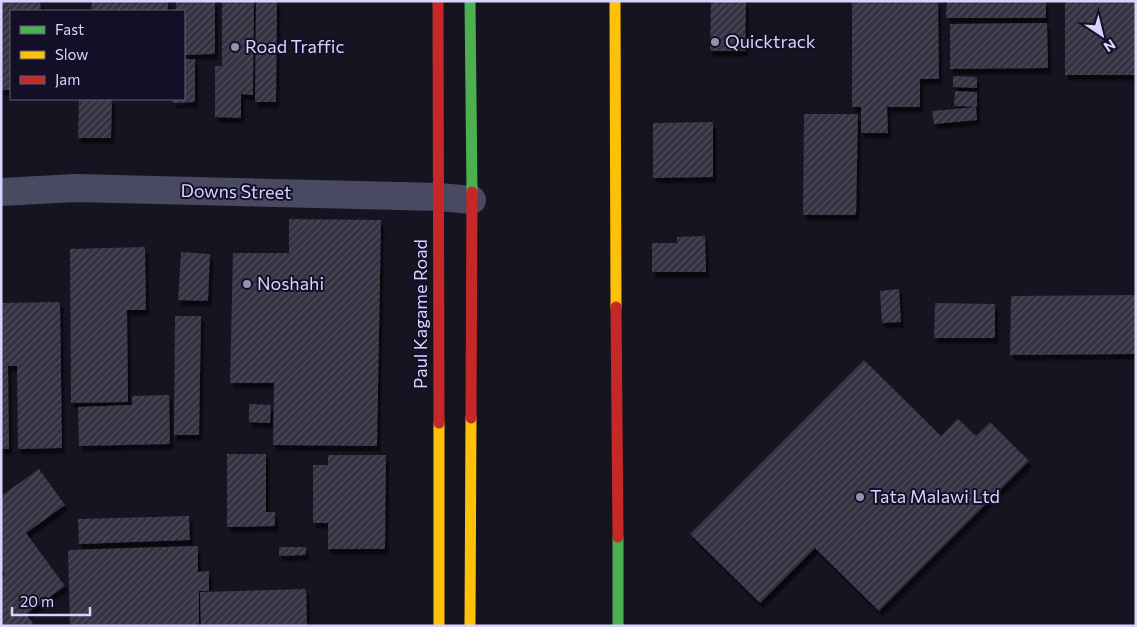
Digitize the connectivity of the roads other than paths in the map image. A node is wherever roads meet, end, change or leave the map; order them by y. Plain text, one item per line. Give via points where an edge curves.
1 (438, 1) edge
2 (470, 1) edge
3 (615, 1) edge
4 (1, 192) edge
5 (439, 198) junction
6 (472, 200) junction
7 (439, 626) edge
8 (470, 626) edge
9 (618, 626) edge

1 - 5 main road, Paul Kagame Road
2 - 6 main road
3 - 9 main road
4 - 5 street, Downs Street via 76,188
5 - 6 street, Downs Street
5 - 7 main road, Paul Kagame Road
6 - 8 main road

